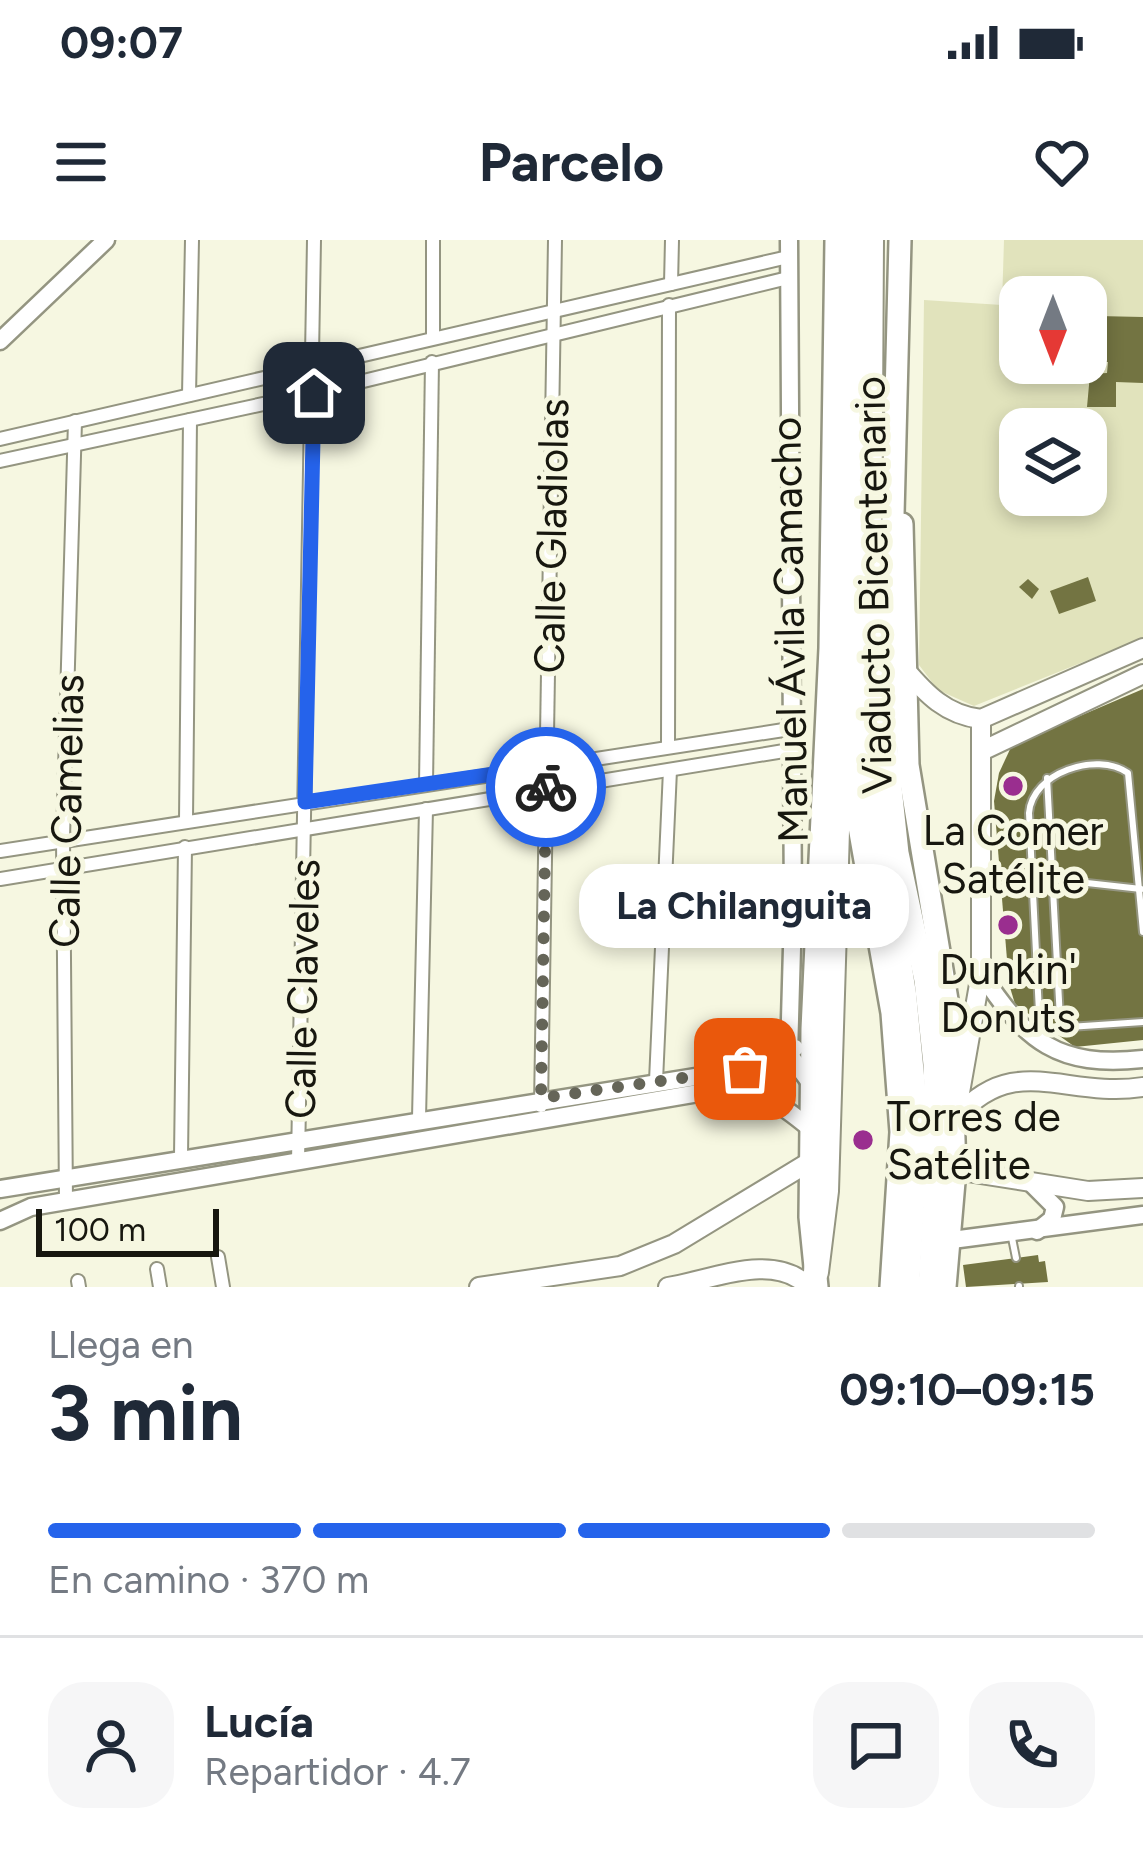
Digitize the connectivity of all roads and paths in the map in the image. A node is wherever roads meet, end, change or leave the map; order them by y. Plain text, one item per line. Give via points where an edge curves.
1 (106, 240) edge
2 (192, 240) edge
3 (314, 240) edge
4 (434, 240) edge
5 (555, 240) edge
6 (672, 240) edge
7 (836, 240) edge
8 (854, 240) edge
9 (871, 240) edge
10 (900, 240) edge
11 (788, 248) edge
12 (788, 278) junction
13 (670, 284) junction
14 (669, 305) junction
15 (555, 312) junction
16 (554, 334) junction
17 (433, 338) junction
18 (0, 341) edge
19 (432, 362) junction
20 (314, 366) junction
21 (898, 380) junction
22 (314, 393) junction
23 (189, 395) junction
24 (190, 420) junction
25 (75, 421) junction
26 (0, 439) edge
27 (75, 443) junction
28 (0, 461) edge
29 (1143, 648) edge
30 (904, 668) junction
31 (1143, 674) edge
32 (847, 699) junction
33 (981, 719) junction
34 (790, 729) junction
35 (668, 747) junction
36 (984, 750) junction
37 (790, 751) junction
38 (547, 766) junction
39 (670, 770) junction
40 (1048, 778) junction
41 (426, 784) junction
42 (546, 790) junction
43 (305, 802) junction
44 (426, 809) junction
45 (186, 820) junction
46 (305, 828) junction
47 (63, 838) junction
48 (185, 848) junction
49 (0, 851) edge
50 (63, 867) junction
51 (1033, 877) junction
52 (0, 879) edge
53 (1053, 882) junction
54 (1141, 889) edge
55 (1143, 932) edge
56 (981, 973) junction
57 (1143, 1022) edge
58 (812, 1029) junction
59 (1040, 1043) junction
60 (789, 1054) junction
61 (1069, 1058) junction
62 (1143, 1059) edge
63 (656, 1081) junction
64 (812, 1084) junction
65 (1065, 1086) junction
66 (1143, 1087) edge
67 (541, 1098) junction
68 (419, 1118) junction
69 (540, 1120) junction
70 (954, 1121) junction
71 (811, 1129) junction
72 (298, 1138) junction
73 (181, 1157) junction
74 (811, 1161) junction
75 (298, 1162) junction
76 (956, 1170) junction
77 (65, 1176) junction
78 (1033, 1185) junction
79 (1143, 1188) edge
80 (0, 1190) edge
81 (66, 1201) junction
82 (1143, 1215) edge
83 (0, 1221) edge
84 (1036, 1231) junction
85 (1012, 1234) junction
86 (952, 1240) junction
87 (674, 1244) junction
88 (218, 1257) dead end
89 (1016, 1258) dead end
90 (620, 1267) junction
91 (158, 1268) dead end
92 (814, 1282) edge
93 (689, 1284) junction
94 (160, 1287) edge
95 (223, 1287) edge
96 (479, 1287) edge
97 (629, 1287) edge
98 (668, 1287) edge
99 (891, 1287) edge
100 (907, 1287) edge
101 (928, 1287) edge
102 (945, 1287) edge

1 - 18 street
2 - 23 street
3 - 20 street, Calle Claveles
4 - 17 street
5 - 15 street, Calle Gladiolas
6 - 13 street
7 - 58 main road via 830,647
8 - 32 main road
9 - 100 highway, Viaducto Bicentenario via 868,764 917,1127
10 - 21 main road
11 - 12 street, Manuel Ávila Camacho
11 - 13 street
12 - 14 street
12 - 34 street, Manuel Ávila Camacho
13 - 15 street
14 - 16 street
14 - 35 street
15 - 16 street, Calle Gladiolas
15 - 17 street
16 - 19 street
16 - 38 street, Calle Gladiolas
17 - 20 street
19 - 22 street
19 - 41 street
20 - 22 street, Calle Claveles
20 - 23 street
21 - 30 main road
21 - 101 main road via 887,751 934,1064
22 - 24 street
22 - 43 street, Calle Claveles
23 - 25 street
24 - 27 street
24 - 45 street
25 - 26 street
25 - 27 street, Calle Camelias
27 - 28 street
27 - 47 street, Calle Camelias
29 - 33 main road
30 - 33 main road via 959,717
30 - 70 main road via 908,765 947,986
31 - 36 main road
32 - 92 highway via 826,1191
32 - 99 main road via 902,1132
33 - 36 main road
34 - 35 street
34 - 37 street, Manuel Ávila Camacho
35 - 38 street
36 - 56 main road
37 - 39 street
37 - 60 street, Manuel Ávila Camacho
38 - 41 street
38 - 42 street, Calle Gladiolas
39 - 42 street
39 - 63 street
40 - 51 lane via 1030,801
40 - 53 lane
40 - 54 lane via 1103,765 1128,773
41 - 43 street
42 - 44 street
42 - 67 street, Calle Gladiolas
43 - 45 street
43 - 46 street, Calle Claveles
44 - 46 street
44 - 68 street
45 - 47 street
46 - 48 street
46 - 72 street, Calle Claveles
47 - 49 street
47 - 50 street, Calle Camelias
48 - 50 street
48 - 73 street
50 - 52 street
50 - 77 street, Calle Camelias
51 - 53 lane
51 - 59 lane
53 - 54 lane
53 - 57 lane via 1063,1024
54 - 55 lane
56 - 59 street
56 - 70 main road
58 - 60 street
58 - 64 main road
59 - 61 street
60 - 63 street via 763,1066
60 - 64 street
61 - 62 street
61 - 65 street
63 - 67 street
64 - 71 main road
65 - 66 main road via 1107,1093
65 - 70 main road via 1002,1082 976,1095
67 - 68 street
67 - 69 street, Calle Gladiolas
68 - 72 street
69 - 71 street via 736,1089 769,1098
69 - 75 street
70 - 76 main road
71 - 74 main road
72 - 73 street
72 - 75 street, Calle Claveles
73 - 77 street
74 - 87 main road
74 - 92 main road
75 - 81 street
76 - 78 main road
76 - 86 main road
77 - 80 street
77 - 81 street, Calle Camelias
78 - 79 main road
78 - 84 street via 1055,1207
81 - 83 street
82 - 84 street
84 - 85 street
85 - 86 street
85 - 89 lane
86 - 102 main road
87 - 90 main road
87 - 93 main road via 676,1269
88 - 95 street
90 - 96 main road
90 - 97 main road
91 - 94 street
92 - 93 main road via 772,1268
93 - 98 main road

